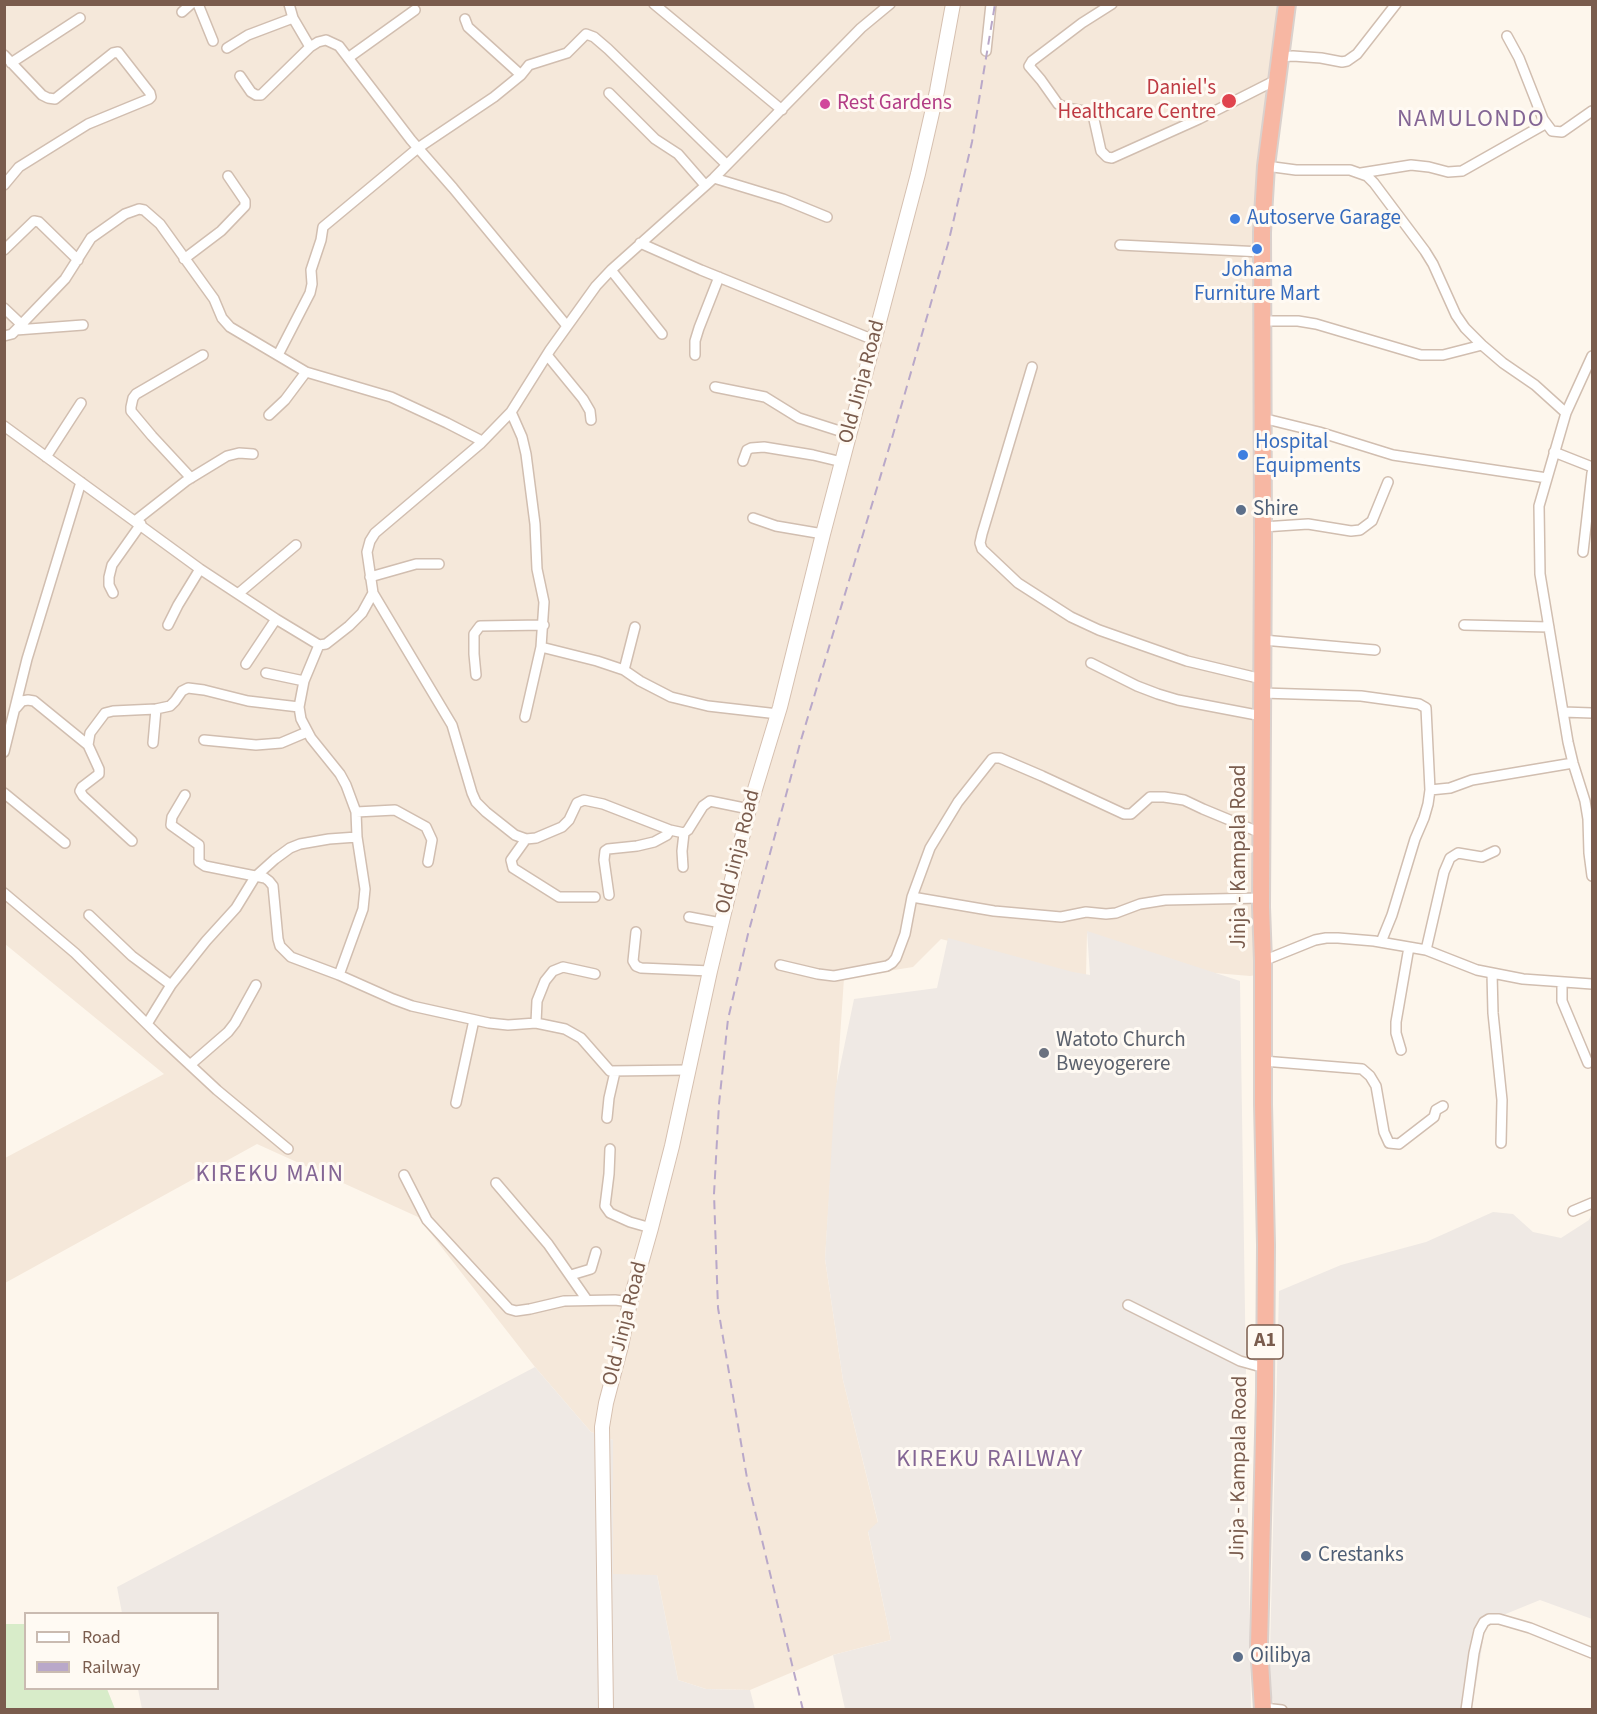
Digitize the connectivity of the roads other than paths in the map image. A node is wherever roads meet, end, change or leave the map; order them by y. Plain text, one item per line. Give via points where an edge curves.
1 (191, 4) edge
2 (198, 4) edge
3 (289, 4) edge
4 (654, 4) edge
5 (890, 4) edge
6 (953, 4) edge
7 (991, 4) edge
8 (1112, 4) edge
9 (1287, 4) edge
10 (1396, 4) edge
11 (415, 10) dead end
12 (182, 12) dead end
13 (80, 18) dead end
14 (293, 18) junction
15 (465, 19) dead end
16 (1507, 36) dead end
17 (213, 41) dead end
18 (310, 46) junction
19 (227, 48) dead end
20 (986, 51) dead end
21 (1281, 57) junction
22 (348, 58) junction
23 (8, 59) edge
24 (521, 75) junction
25 (240, 76) dead end
26 (1278, 79) junction
27 (609, 93) dead end
28 (782, 110) junction
29 (1593, 111) edge
30 (1545, 124) junction
31 (418, 148) junction
32 (726, 164) junction
33 (1266, 166) junction
34 (1360, 173) junction
35 (228, 176) dead end
36 (714, 178) junction
37 (4, 185) edge
38 (705, 185) junction
39 (827, 217) dead end
40 (640, 243) junction
41 (1120, 245) dead end
42 (4, 250) edge
43 (1262, 252) junction
44 (184, 259) junction
45 (78, 260) junction
46 (611, 270) junction
47 (719, 278) junction
48 (4, 308) edge
49 (1262, 321) junction
50 (84, 325) dead end
51 (567, 326) junction
52 (19, 327) junction
53 (663, 334) dead end
54 (4, 336) edge
55 (874, 340) junction
56 (1482, 345) junction
57 (203, 355) dead end
58 (278, 355) junction
59 (547, 355) junction
60 (694, 355) dead end
61 (1593, 356) edge
62 (1032, 367) dead end
63 (306, 372) junction
64 (715, 387) dead end
65 (81, 404) dead end
66 (511, 412) junction
67 (1566, 413) junction
68 (269, 415) dead end
69 (1262, 418) junction
70 (591, 420) dead end
71 (4, 426) edge
72 (849, 434) junction
73 (483, 441) junction
74 (1554, 452) junction
75 (253, 454) dead end
76 (46, 457) junction
77 (743, 461) dead end
78 (842, 462) junction
79 (1593, 467) edge
80 (1593, 472) edge
81 (191, 477) junction
82 (1547, 478) junction
83 (81, 482) junction
84 (1388, 482) dead end
85 (753, 518) dead end
86 (138, 522) junction
87 (1263, 526) junction
88 (823, 534) junction
89 (296, 545) dead end
90 (1583, 552) dead end
91 (439, 564) dead end
92 (200, 569) junction
93 (370, 577) junction
94 (113, 593) dead end
95 (239, 593) junction
96 (373, 593) junction
97 (276, 620) junction
98 (168, 625) dead end
99 (544, 625) junction
100 (1464, 625) dead end
101 (635, 627) dead end
102 (1549, 627) junction
103 (1263, 640) junction
104 (319, 645) junction
105 (541, 647) junction
106 (1375, 650) dead end
107 (1091, 663) dead end
108 (246, 664) dead end
109 (624, 670) junction
110 (266, 673) dead end
111 (476, 675) dead end
112 (304, 681) junction
113 (1262, 686) junction
114 (299, 707) junction
115 (16, 708) junction
116 (156, 709) junction
117 (1563, 712) junction
118 (1593, 713) edge
119 (778, 714) junction
120 (1262, 716) junction
121 (525, 717) dead end
122 (307, 732) junction
123 (204, 740) dead end
124 (153, 743) dead end
125 (88, 745) junction
126 (4, 752) edge
127 (1573, 763) junction
128 (1430, 790) junction
129 (4, 793) edge
130 (185, 795) dead end
131 (749, 809) junction
132 (356, 812) junction
133 (670, 830) junction
134 (684, 833) junction
135 (1261, 833) junction
136 (357, 837) junction
137 (1591, 837) edge
138 (526, 839) junction
139 (132, 841) dead end
140 (65, 843) dead end
141 (1495, 851) dead end
142 (428, 862) dead end
143 (682, 867) dead end
144 (1593, 876) edge
145 (255, 877) junction
146 (4, 893) edge
147 (609, 895) dead end
148 (596, 897) dead end
149 (912, 897) junction
150 (1261, 898) junction
151 (89, 915) dead end
152 (689, 917) dead end
153 (721, 923) junction
154 (636, 932) dead end
155 (1381, 942) junction
156 (1409, 947) junction
157 (1426, 950) junction
158 (1263, 961) junction
159 (780, 965) dead end
160 (710, 971) junction
161 (1492, 973) junction
162 (595, 974) dead end
163 (339, 975) junction
164 (1562, 982) junction
165 (1593, 984) edge
166 (171, 985) junction
167 (256, 985) dead end
168 (474, 1020) junction
169 (536, 1023) junction
170 (147, 1024) junction
171 (1401, 1050) dead end
172 (1263, 1061) junction
173 (1588, 1063) dead end
174 (190, 1065) junction
175 (688, 1070) junction
176 (615, 1072) junction
177 (456, 1103) dead end
178 (1443, 1106) dead end
179 (607, 1118) dead end
180 (1502, 1143) dead end
181 (288, 1149) dead end
182 (610, 1149) dead end
183 (404, 1175) dead end
184 (496, 1183) dead end
185 (1593, 1203) edge
186 (1573, 1211) dead end
187 (651, 1228) junction
188 (596, 1252) dead end
189 (571, 1275) junction
190 (586, 1300) junction
191 (630, 1302) junction
192 (1128, 1305) dead end
193 (1265, 1368) junction
194 (1593, 1653) edge
195 (1263, 1709) edge
196 (606, 1710) edge
197 (1282, 1710) edge
198 (1466, 1710) edge

1 - 12 street
2 - 17 street
3 - 14 street
4 - 28 street
5 - 28 street via 861,28
6 - 55 main road, Old Jinja Road via 918,174
7 - 20 street
8 - 26 street via 1029,66 1058,104 1093,115 1101,151 1107,158 1199,119
9 - 21 highway, Jinja - Kampala Road / A1
10 - 21 street via 1357,54 1347,61
11 - 22 street
13 - 23 street
14 - 18 street
14 - 19 street via 248,35
15 - 24 street via 468,27
16 - 30 street
18 - 22 street via 330,41
18 - 25 street via 261,95 251,92
21 - 26 highway, Jinja - Kampala Road / A1
22 - 31 street
23 - 37 street via 42,95 55,99 112,52 118,52 151,97 88,124 20,167
24 - 31 street
24 - 32 street via 529,65 567,53 590,34
26 - 33 highway, Jinja - Kampala Road / A1
27 - 38 street via 655,139 678,154
28 - 32 street
29 - 30 street via 1562,132 1554,132
30 - 34 street via 1462,171 1411,165
31 - 51 street
31 - 58 street via 322,227 311,270 310,293
32 - 36 street
33 - 34 street
33 - 43 highway, Jinja - Kampala Road / A1
34 - 56 street via 1374,183 1425,251 1456,315
35 - 44 street via 245,207
36 - 38 street
36 - 39 street
38 - 40 street
40 - 46 street
40 - 47 street
41 - 43 street
42 - 45 street via 34,221
43 - 49 highway, Jinja - Kampala Road / A1
44 - 45 street via 160,224 139,209 95,234
44 - 58 street via 214,299 226,324
45 - 52 street via 66,279
46 - 51 street
46 - 53 street
47 - 55 street
47 - 60 street via 699,328
48 - 52 street
49 - 56 street via 1316,324 1421,356
49 - 69 highway, Jinja - Kampala Road / A1
50 - 52 street
51 - 59 street
52 - 54 street
55 - 72 main road, Old Jinja Road
56 - 67 street
57 - 81 street via 136,394 130,407
58 - 63 street
59 - 66 street
59 - 70 street via 583,399
61 - 67 street
62 - 113 street via 982,534 982,549 1018,582 1071,617
63 - 68 street
63 - 73 street via 391,397
64 - 72 street via 765,397 799,418
65 - 76 street
66 - 73 street
66 - 99 street via 526,454 537,569 544,594
67 - 74 street
69 - 82 street via 1393,455
69 - 87 highway, Jinja - Kampala Road / A1
71 - 76 street
72 - 78 main road, Old Jinja Road
73 - 93 street via 375,533 367,552
74 - 79 street
74 - 82 street
75 - 81 street via 232,454
76 - 83 street
77 - 78 street via 747,450 764,447
78 - 88 main road, Old Jinja Road
80 - 90 street
81 - 86 street
82 - 102 street via 1539,506 1540,574
83 - 86 street
83 - 115 street via 38,620
84 - 87 street via 1372,521 1360,530 1308,524
85 - 88 street
86 - 92 street
86 - 94 street via 112,565 109,585
87 - 103 highway, Jinja - Kampala Road / A1
88 - 119 main road, Old Jinja Road
89 - 95 street
91 - 93 street via 416,564
92 - 95 street
92 - 98 street
93 - 96 street
95 - 97 street
96 - 104 street via 350,626
96 - 138 street via 452,725 476,802 515,835
97 - 104 street
97 - 108 street
99 - 105 street
99 - 111 street via 480,626 474,634
100 - 102 street
101 - 109 street
102 - 117 street
103 - 106 street
103 - 113 highway, Jinja - Kampala Road / A1
104 - 112 street
105 - 109 street
105 - 121 street
107 - 120 street via 1158,694
109 - 119 street via 671,697 708,706
110 - 112 street
112 - 114 street
113 - 120 highway, Jinja - Kampala Road / A1
113 - 128 street via 1423,706 1427,715
114 - 116 street via 188,688 170,706
114 - 122 street
115 - 125 street via 22,701 34,701
115 - 126 street
116 - 124 street
116 - 125 street via 105,713 90,733
117 - 118 street
117 - 127 street
119 - 131 main road, Old Jinja Road
120 - 135 highway, Jinja - Kampala Road / A1
122 - 123 street via 281,743 256,745
122 - 132 street via 340,774
125 - 139 street via 99,774 80,791
127 - 128 street
127 - 137 street
128 - 155 street
129 - 140 street
130 - 145 street via 171,825 199,845 199,862
131 - 134 street via 710,801
131 - 153 main road, Old Jinja Road
132 - 136 street
132 - 142 street via 395,810 426,828 432,840
133 - 134 street
133 - 138 street via 584,800 577,803 567,824
133 - 147 street via 654,842 605,851
134 - 143 street
135 - 149 street via 1184,800 1164,796 1150,797 1131,814 1124,814 994,758 958,802 934,840
135 - 150 highway, Jinja - Kampala Road / A1
136 - 145 street via 300,844 282,852
136 - 163 street via 365,900
137 - 144 street
138 - 148 street via 512,860 513,868 559,897
141 - 157 street via 1482,857 1458,853 1450,858
145 - 163 street via 265,878 273,886 280,946 291,957
145 - 166 street via 236,908
146 - 170 street
149 - 150 street via 1060,917 1086,912 1116,913 1165,900
149 - 159 street via 905,934 896,958 887,966 834,976
150 - 158 highway, Jinja - Kampala Road / A1
151 - 166 street via 132,956
152 - 153 street
153 - 160 main road, Old Jinja Road
154 - 160 street via 636,966
155 - 156 street
155 - 158 street via 1326,938
156 - 157 street
156 - 171 street via 1396,1022
157 - 161 street
158 - 172 highway, Jinja - Kampala Road / A1
160 - 175 main road, Old Jinja Road
161 - 164 street
161 - 180 street
162 - 169 street via 563,967 553,971 537,1001
163 - 168 street via 412,1006
164 - 165 street
164 - 173 street via 1565,1008
166 - 170 street
167 - 174 street via 228,1032
168 - 169 street via 508,1025
168 - 177 street
169 - 176 street via 573,1033
170 - 174 street
172 - 178 street via 1362,1069 1376,1086 1389,1143 1399,1144
172 - 193 highway, Jinja - Kampala Road / A1
174 - 181 street
175 - 176 street
175 - 187 main road, Old Jinja Road
176 - 179 street
182 - 187 street via 605,1206 610,1213
183 - 190 street via 427,1220 509,1309
184 - 189 street
185 - 186 street
187 - 191 main road, Old Jinja Road
188 - 189 street via 591,1269
189 - 190 street
190 - 191 street
191 - 196 main road, Old Jinja Road via 602,1427
192 - 193 street via 1232,1357
193 - 195 highway, Jinja - Kampala Road / A1 via 1259,1646
194 - 198 street via 1530,1628 1489,1619 1479,1631
195 - 197 street

